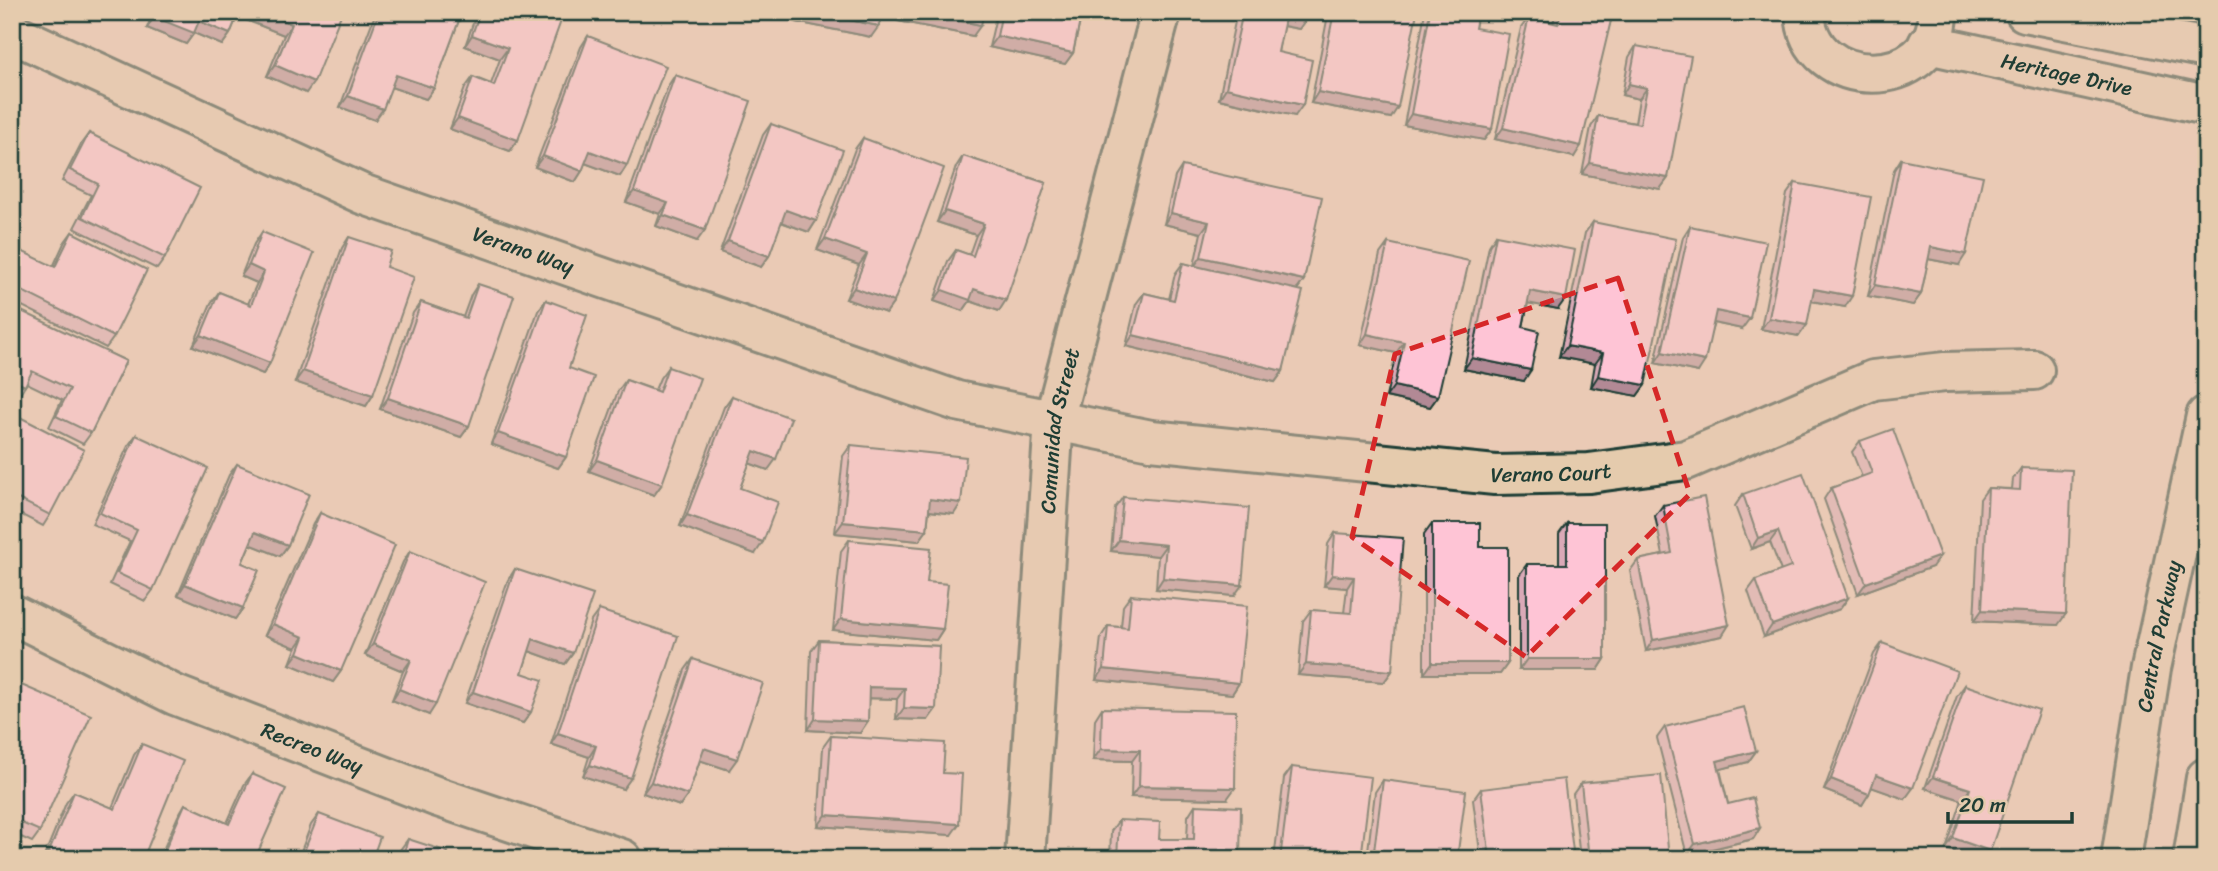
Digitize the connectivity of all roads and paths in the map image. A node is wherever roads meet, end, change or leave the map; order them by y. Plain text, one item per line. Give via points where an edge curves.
1 (1161, 12) edge
2 (1805, 12) edge
3 (2025, 12) edge
4 (1933, 28) edge
5 (21, 37) edge
6 (2206, 48) edge
7 (2206, 105) edge
8 (2034, 370) dead end
9 (2206, 416) edge
10 (1054, 421) junction
11 (12, 614) edge
12 (2206, 778) edge
13 (622, 859) edge
14 (1025, 859) edge
15 (2121, 859) edge
16 (2193, 859) edge

1 - 10 street, Comunidad Street
2 - 4 street, Heritage Drive via 1813,42 1828,60 1849,71 1872,75 1895,71 1916,59
3 - 6 street
4 - 7 street, Heritage Drive
5 - 10 street, Verano Way via 362,194 957,401
8 - 10 street, Verano Court via 1872,380 1686,460 1589,472 1495,475 1311,458 1151,440
9 - 15 street, Central Parkway via 2151,668
10 - 14 street, Comunidad Street
11 - 13 street, Recreo Way via 175,695 439,797
12 - 16 street

